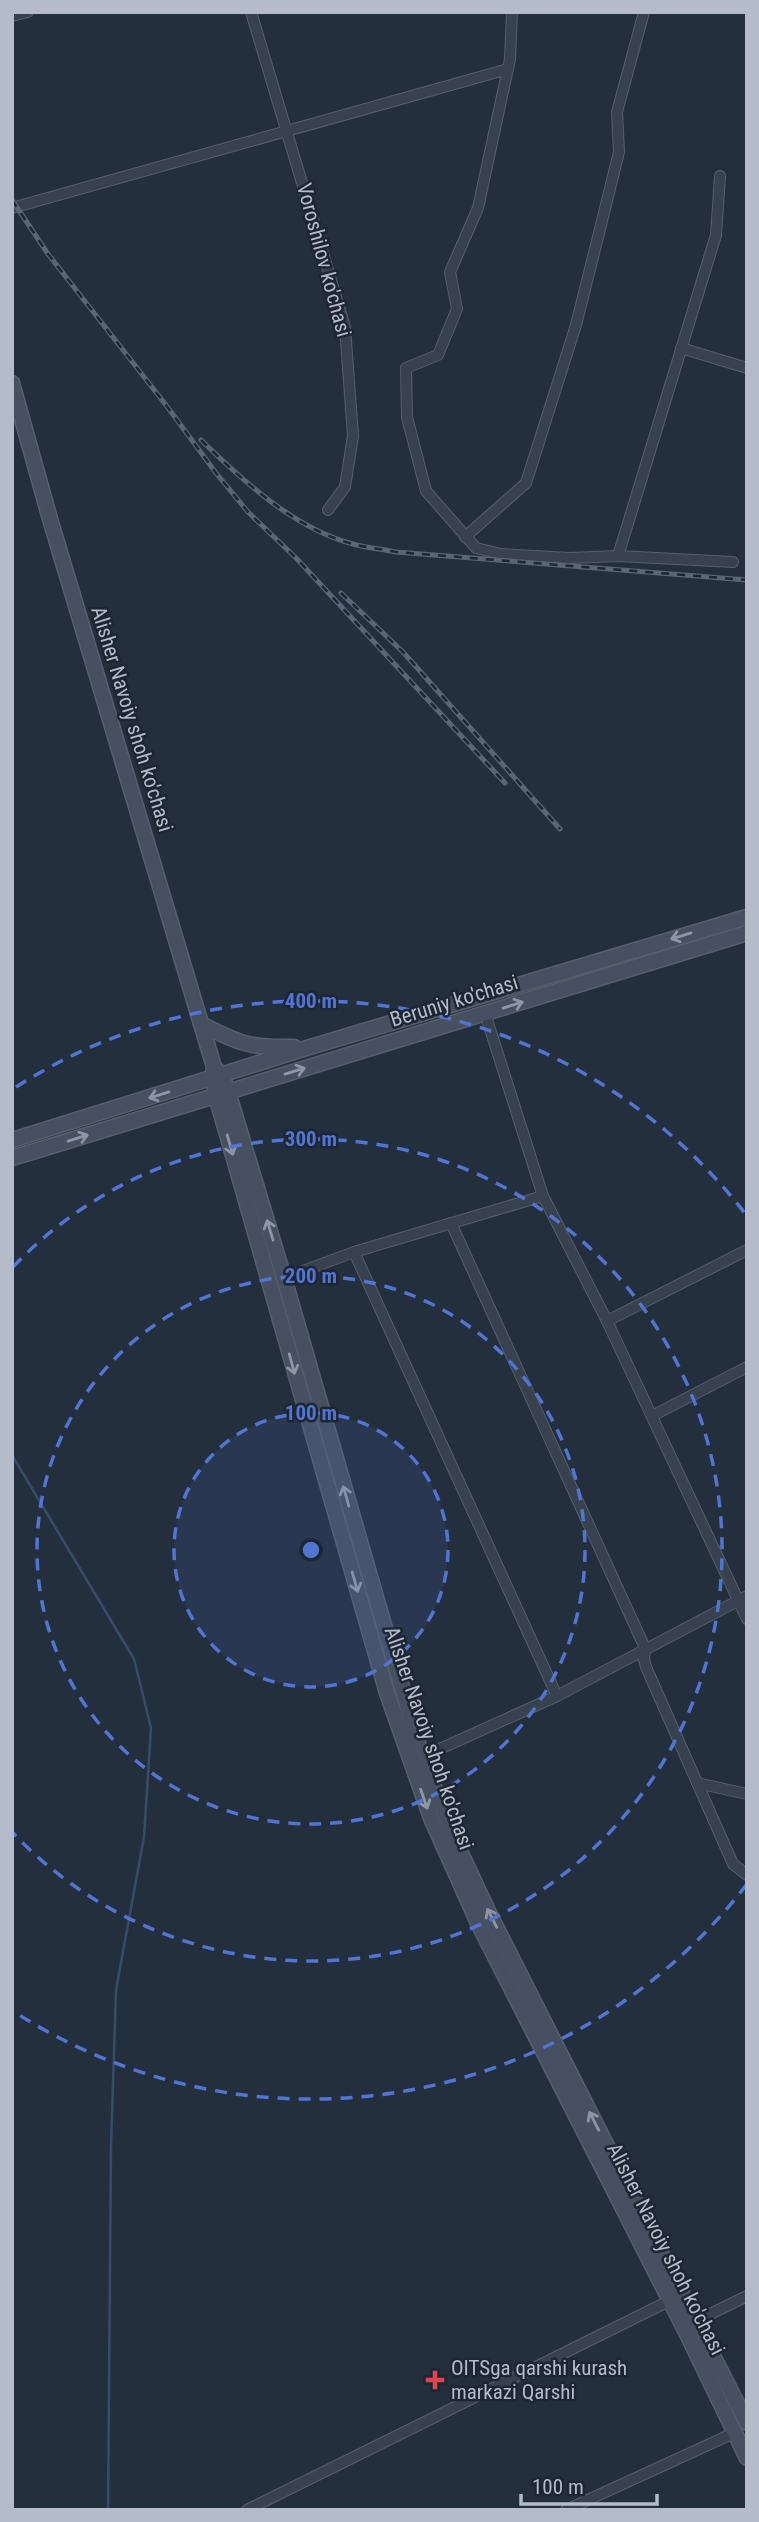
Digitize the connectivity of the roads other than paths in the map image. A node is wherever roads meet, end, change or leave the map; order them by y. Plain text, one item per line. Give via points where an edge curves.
1 (28, 12) edge
2 (251, 12) edge
3 (512, 12) edge
4 (644, 12) edge
5 (12, 16) edge
6 (508, 69) junction
7 (288, 130) junction
8 (720, 176) dead end
9 (12, 208) edge
10 (681, 348) junction
11 (747, 368) edge
12 (12, 383) edge
13 (328, 510) dead end
14 (465, 537) junction
15 (618, 556) junction
16 (733, 562) dead end
17 (747, 917) edge
18 (747, 933) edge
19 (485, 1013) junction
20 (201, 1024) junction
21 (310, 1047) junction
22 (216, 1074) junction
23 (222, 1094) junction
24 (12, 1140) edge
25 (12, 1158) edge
26 (543, 1196) junction
27 (451, 1223) junction
28 (747, 1250) edge
29 (354, 1252) junction
30 (284, 1278) junction
31 (607, 1321) junction
32 (747, 1367) edge
33 (652, 1416) junction
34 (742, 1598) edge
35 (747, 1619) edge
36 (645, 1648) junction
37 (556, 1696) junction
38 (422, 1757) junction
39 (697, 1783) junction
40 (747, 1794) edge
41 (747, 1875) edge
42 (747, 2296) edge
43 (676, 2297) junction
44 (689, 2324) junction
45 (747, 2423) edge
46 (734, 2433) junction
47 (747, 2458) edge
48 (247, 2510) edge
49 (566, 2510) edge

1 - 5 street
2 - 7 street, Voroshilov ko'chasi
3 - 6 street
4 - 14 street via 617,113 619,152 596,246 526,483
6 - 7 street
6 - 14 street via 478,208 450,272 457,309 438,355 406,368 407,418 426,491
7 - 9 street
7 - 13 street, Voroshilov ko'chasi via 345,327 353,436 345,487
8 - 10 street via 716,235
10 - 11 street
10 - 15 street
12 - 20 main road, Alisher Navoiy shoh ko'chasi
14 - 15 street via 475,548 501,554
15 - 16 street
17 -> 21 main road, Beruniy ko'chasi
19 -> 18 main road, Beruniy ko'chasi
23 -> 19 main road, Beruniy ko'chasi
19 - 26 street
20 - 21 main road via 245,1045
20 - 22 main road, Alisher Navoiy shoh ko'chasi
21 - 22 main road, Beruniy ko'chasi
22 - 23 main road, Alisher Navoiy shoh ko'chasi
22 -> 24 main road, Beruniy ko'chasi
25 -> 23 main road, Beruniy ko'chasi
30 -> 23 main road, Alisher Navoiy shoh ko'chasi
23 -> 43 main road, Alisher Navoiy shoh ko'chasi via 387,1693 431,1818 478,1923
26 - 27 street
26 - 31 street
27 - 29 street
27 - 36 street
28 - 31 street
29 - 30 street
29 - 37 street
38 -> 30 main road, Alisher Navoiy shoh ko'chasi
31 - 33 street
32 - 33 street
33 - 34 street
34 - 35 street
34 - 36 street
36 - 37 street
36 - 39 street via 646,1667
37 - 38 street
43 -> 38 main road, Alisher Navoiy shoh ko'chasi via 488,1912
39 - 40 street
39 - 41 street via 733,1864
42 - 44 street
43 - 44 main road, Alisher Navoiy shoh ko'chasi
43 - 48 street
44 - 45 main road, Alisher Navoiy shoh ko'chasi
44 - 46 main road, Alisher Navoiy shoh ko'chasi
46 - 47 main road, Alisher Navoiy shoh ko'chasi
46 - 49 street

